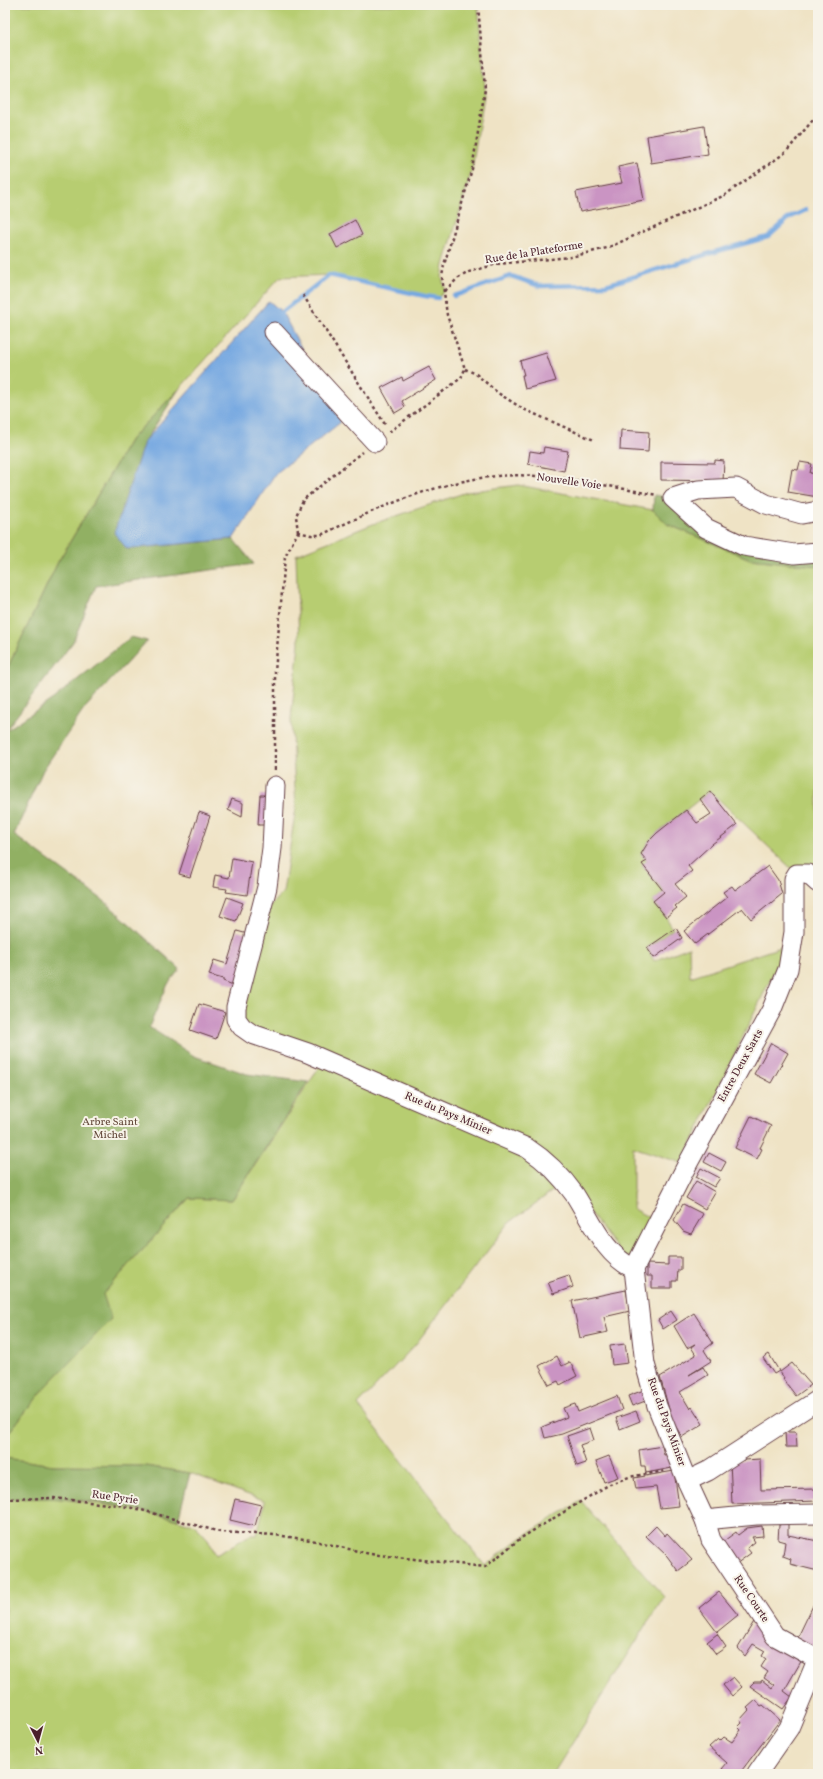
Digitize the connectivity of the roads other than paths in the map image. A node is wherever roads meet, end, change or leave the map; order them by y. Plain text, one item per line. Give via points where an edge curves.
1 (274, 332) dead end
2 (382, 437) road end
3 (818, 511) edge
4 (818, 552) edge
5 (275, 786) road end
6 (818, 883) edge
7 (634, 1268) junction
8 (818, 1400) edge
9 (684, 1474) junction
10 (818, 1514) edge
11 (705, 1520) junction
12 (818, 1658) edge
13 (757, 1774) edge

1 - 2 street
3 - 4 street via 802,514 766,504 736,488 698,490 673,498 706,528 744,546 794,554
5 - 7 street, Rue du Pays Minier via 267,887 236,1007 236,1019 252,1034 308,1053 533,1152 545,1160 563,1180 606,1247 623,1263
6 - 7 street, Entre Deux Sarts via 808,874 797,874 794,879 794,932 788,968 772,1009
7 - 9 street, Rue du Pays Minier via 645,1364 657,1406
8 - 9 street, Rue du Pays Minier via 708,1471
9 - 11 street, Rue du Pays Minier
10 - 11 street via 756,1515
11 - 12 street, Rue Courte via 711,1540 775,1636
12 - 13 street via 789,1728

